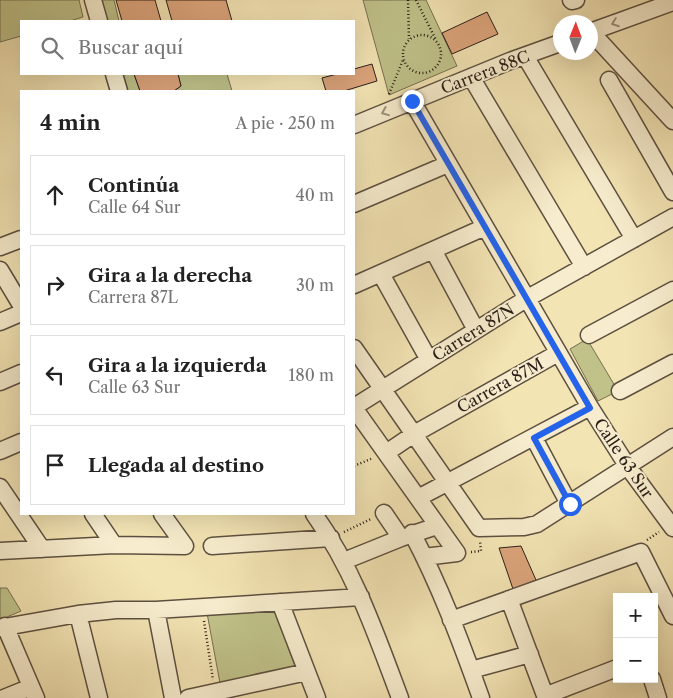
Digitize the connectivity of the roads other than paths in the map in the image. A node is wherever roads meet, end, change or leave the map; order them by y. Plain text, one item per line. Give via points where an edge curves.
1 (93, 0) edge
2 (571, 0) edge
3 (576, 0) edge
4 (673, 2) edge
5 (99, 20) edge
6 (598, 29) edge
7 (598, 39) edge
8 (553, 46) edge
9 (525, 56) junction
10 (114, 75) edge
11 (471, 77) junction
12 (609, 80) dead end
13 (119, 90) edge
14 (412, 101) junction
15 (671, 116) edge
16 (355, 125) edge
17 (448, 164) junction
18 (673, 192) edge
19 (355, 204) edge
20 (673, 217) edge
21 (485, 228) junction
22 (20, 239) edge
23 (634, 239) junction
24 (0, 247) edge
25 (433, 250) junction
26 (584, 266) junction
27 (0, 270) edge
28 (381, 274) junction
29 (355, 281) edge
30 (673, 290) edge
31 (526, 299) junction
32 (20, 303) edge
33 (20, 313) edge
34 (0, 322) edge
35 (476, 330) junction
36 (589, 335) dead end
37 (355, 349) edge
38 (558, 353) junction
39 (429, 360) junction
40 (673, 363) edge
41 (20, 374) edge
42 (0, 382) edge
43 (382, 389) junction
44 (620, 391) dead end
45 (355, 406) edge
46 (355, 408) edge
47 (590, 408) junction
48 (414, 434) junction
49 (673, 437) edge
50 (534, 438) junction
51 (20, 442) edge
52 (0, 451) edge
53 (386, 453) junction
54 (628, 467) junction
55 (448, 483) junction
56 (0, 487) edge
57 (418, 498) junction
58 (570, 504) junction
59 (384, 513) dead end
60 (94, 515) edge
61 (163, 515) edge
62 (315, 515) edge
63 (437, 526) junction
64 (672, 527) edge
65 (406, 536) junction
66 (331, 538) junction
67 (114, 545) junction
68 (212, 546) dead end
69 (42, 549) junction
70 (0, 551) edge
71 (424, 557) junction
72 (344, 561) junction
73 (361, 597) junction
74 (509, 599) junction
75 (280, 602) junction
76 (156, 610) junction
77 (78, 614) junction
78 (673, 616) edge
79 (451, 620) junction
80 (2, 627) edge
81 (530, 654) junction
82 (471, 670) junction
83 (613, 670) edge
84 (307, 672) junction
85 (653, 683) edge
86 (33, 692) edge
87 (546, 697) edge
88 (4, 698) edge
89 (99, 698) edge
90 (173, 698) edge
91 (188, 698) edge
92 (317, 698) edge
93 (400, 698) edge
94 (481, 698) edge
95 (658, 698) edge

1 - 5 street
2 - 3 street
4 -> 6 street
7 - 15 street
8 - 9 street, Carrera 88C
9 - 11 street, Carrera 88C
9 - 23 street
10 - 13 street
11 - 14 street, Carrera 88C
11 - 26 street
12 - 18 street
14 -> 16 street, Carrera 88C
14 - 17 street, Calle 63 Sur
17 - 19 street
17 - 21 street, Calle 63 Sur
20 - 23 street, Carrera 87N
21 - 25 street
21 - 31 street, Calle 63 Sur
22 - 24 street
23 - 26 street, Carrera 87N
25 - 28 street
25 - 35 street
26 - 31 street, Carrera 87N
27 - 32 street
28 - 29 street
28 - 39 street
30 - 36 street
31 - 35 street, Carrera 87N
31 - 38 street, Calle 63 Sur
33 - 34 street
35 - 39 street, Carrera 87N
37 - 43 street
38 - 47 street, Calle 63 Sur
38 - 48 street, Carrera 87M
39 - 43 street, Carrera 87N
40 - 44 street
41 - 42 street
43 - 45 street, Carrera 87N
43 - 48 street
46 - 53 street
47 - 50 street
47 - 54 street, Calle 63 Sur
48 - 53 street, Carrera 87M
48 - 55 street
49 - 54 street
50 - 55 street
50 - 58 street
51 - 52 street
53 - 57 street
54 - 58 street
54 - 64 street, Calle 63 Sur
55 - 57 street
55 - 58 street via 479,528 537,524
56 - 69 street
57 - 63 street
59 - 65 street
60 - 67 street
61 - 67 street via 185,546
62 - 66 street
63 - 65 street
63 - 71 street via 457,553
65 - 71 street
65 - 72 street
66 - 68 street
66 - 72 street
67 - 69 street
69 - 70 street
71 - 79 street
72 - 73 street
73 - 75 street
73 - 93 street
74 - 78 street via 641,552
74 - 79 street
74 - 81 street
75 - 76 street
75 - 84 street
76 - 77 street
76 - 90 street
77 - 80 street
77 - 89 street
79 - 82 street
80 - 86 street
81 - 82 street
81 - 87 street
82 - 94 street
83 - 87 street
84 - 91 street
84 - 92 street
85 - 95 street
86 - 88 street

